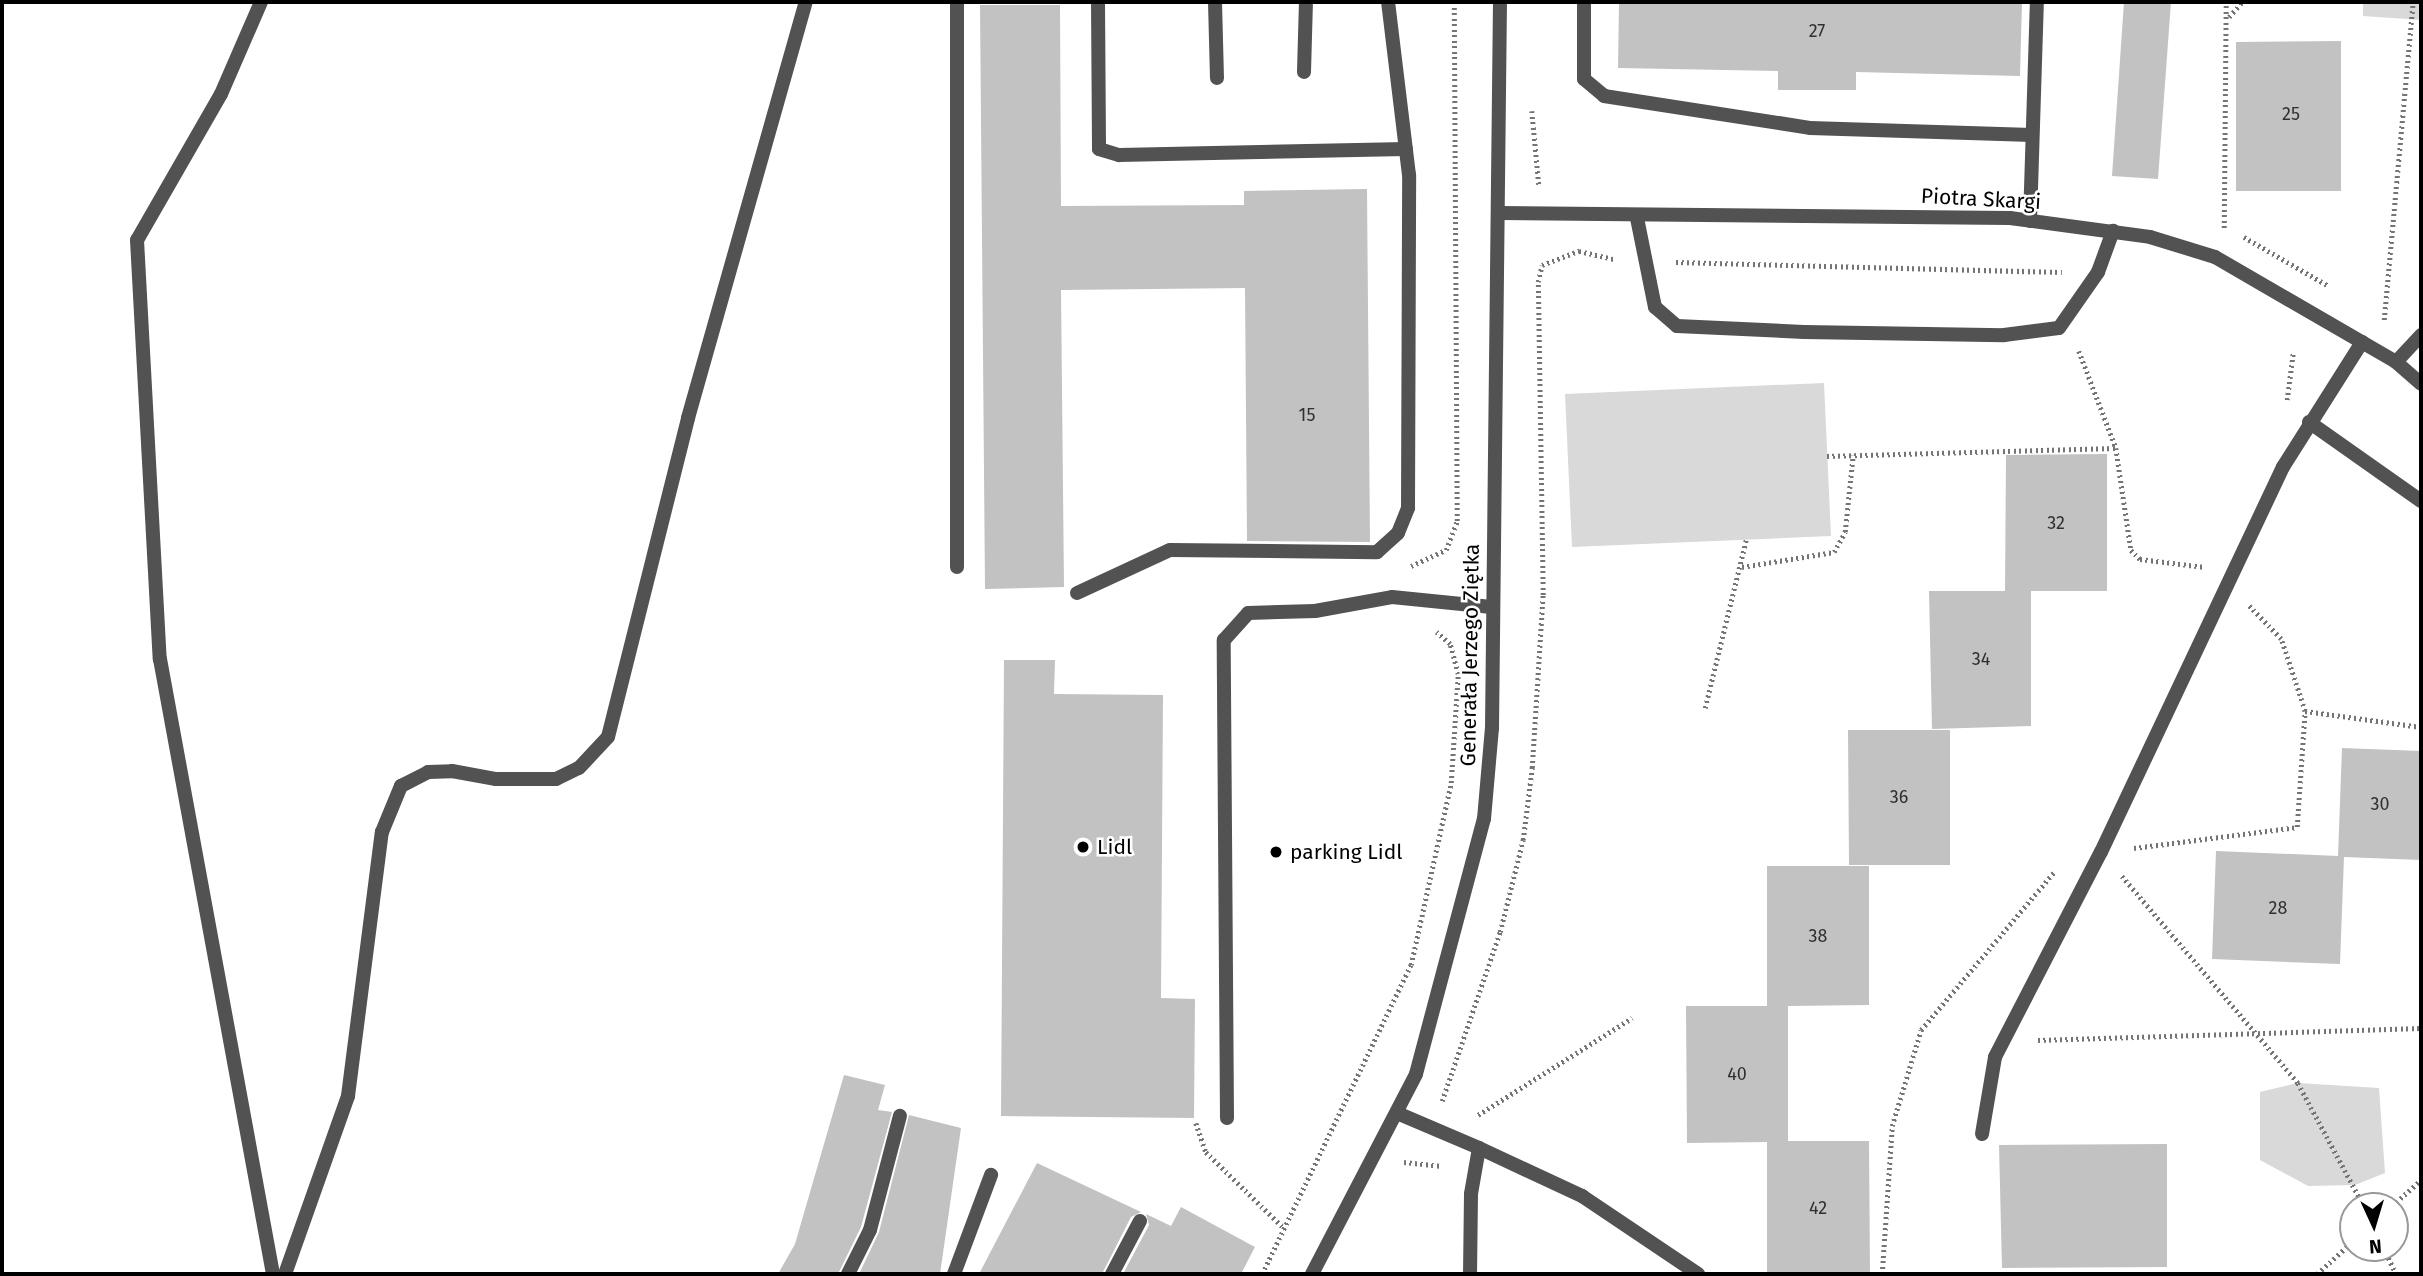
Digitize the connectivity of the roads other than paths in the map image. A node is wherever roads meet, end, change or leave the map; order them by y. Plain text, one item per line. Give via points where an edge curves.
1 (261, 2) edge
2 (806, 2) edge
3 (957, 2) edge
4 (1098, 2) edge
5 (1215, 2) edge
6 (1306, 2) edge
7 (1388, 2) edge
8 (1500, 2) edge
9 (1584, 2) edge
10 (2037, 2) edge
11 (1304, 72) dead end
12 (1217, 78) dead end
13 (2032, 135) junction
14 (1406, 149) junction
15 (1499, 213) junction
16 (1637, 218) junction
17 (2030, 221) junction
18 (2113, 231) junction
19 (2421, 335) edge
20 (2362, 342) junction
21 (2396, 362) junction
22 (2421, 384) edge
23 (2309, 422) junction
24 (2421, 501) edge
25 (957, 567) dead end
26 (1077, 593) dead end
27 (1492, 607) junction
28 (1397, 1113) junction
29 (900, 1116) dead end
30 (1227, 1118) dead end
31 (1982, 1133) dead end
32 (1479, 1148) junction
33 (991, 1175) dead end
34 (1140, 1221) dead end
35 (273, 1274) edge
36 (285, 1274) edge
37 (848, 1274) edge
38 (954, 1274) edge
39 (1112, 1274) edge
40 (1312, 1274) edge
41 (1470, 1274) edge
42 (1698, 1274) edge

1 - 35 street via 221,94 137,240 160,659
2 - 36 street via 688,418 608,737 579,768 556,779 428,772 401,786 382,832 348,1096
3 - 25 street
4 - 14 street via 1099,149 1119,155
5 - 12 street
6 - 11 street
7 - 14 street
8 - 15 street, Generała Jerzego Ziętka
9 - 13 street via 1584,79 1604,96 1810,128
10 - 13 street
13 - 17 street
14 - 26 street via 1408,508 1389,546 1342,555 1170,550
15 - 16 street, Piotra Skargi
15 - 27 street, Generała Jerzego Ziętka
16 - 17 street, Piotra Skargi
16 - 18 street via 1650,261 1655,307 1677,326 2004,335 2059,328 2098,272
17 - 18 street, Piotra Skargi
18 - 20 street, Piotra Skargi via 2215,257
19 - 21 street
20 - 21 street, Piotra Skargi
20 - 23 street
21 - 22 street, Piotra Skargi
23 - 24 street
23 - 31 street via 2101,852 1995,1057
27 - 28 street, Generała Jerzego Ziętka via 1492,729 1481,831 1416,1074
27 - 30 street via 1392,597 1315,611 1248,613 1224,640
28 - 32 street
28 - 40 street, Generała Jerzego Ziętka
29 - 37 street via 870,1230
32 - 41 street via 1471,1194
32 - 42 street via 1582,1196
33 - 38 street
34 - 39 street

